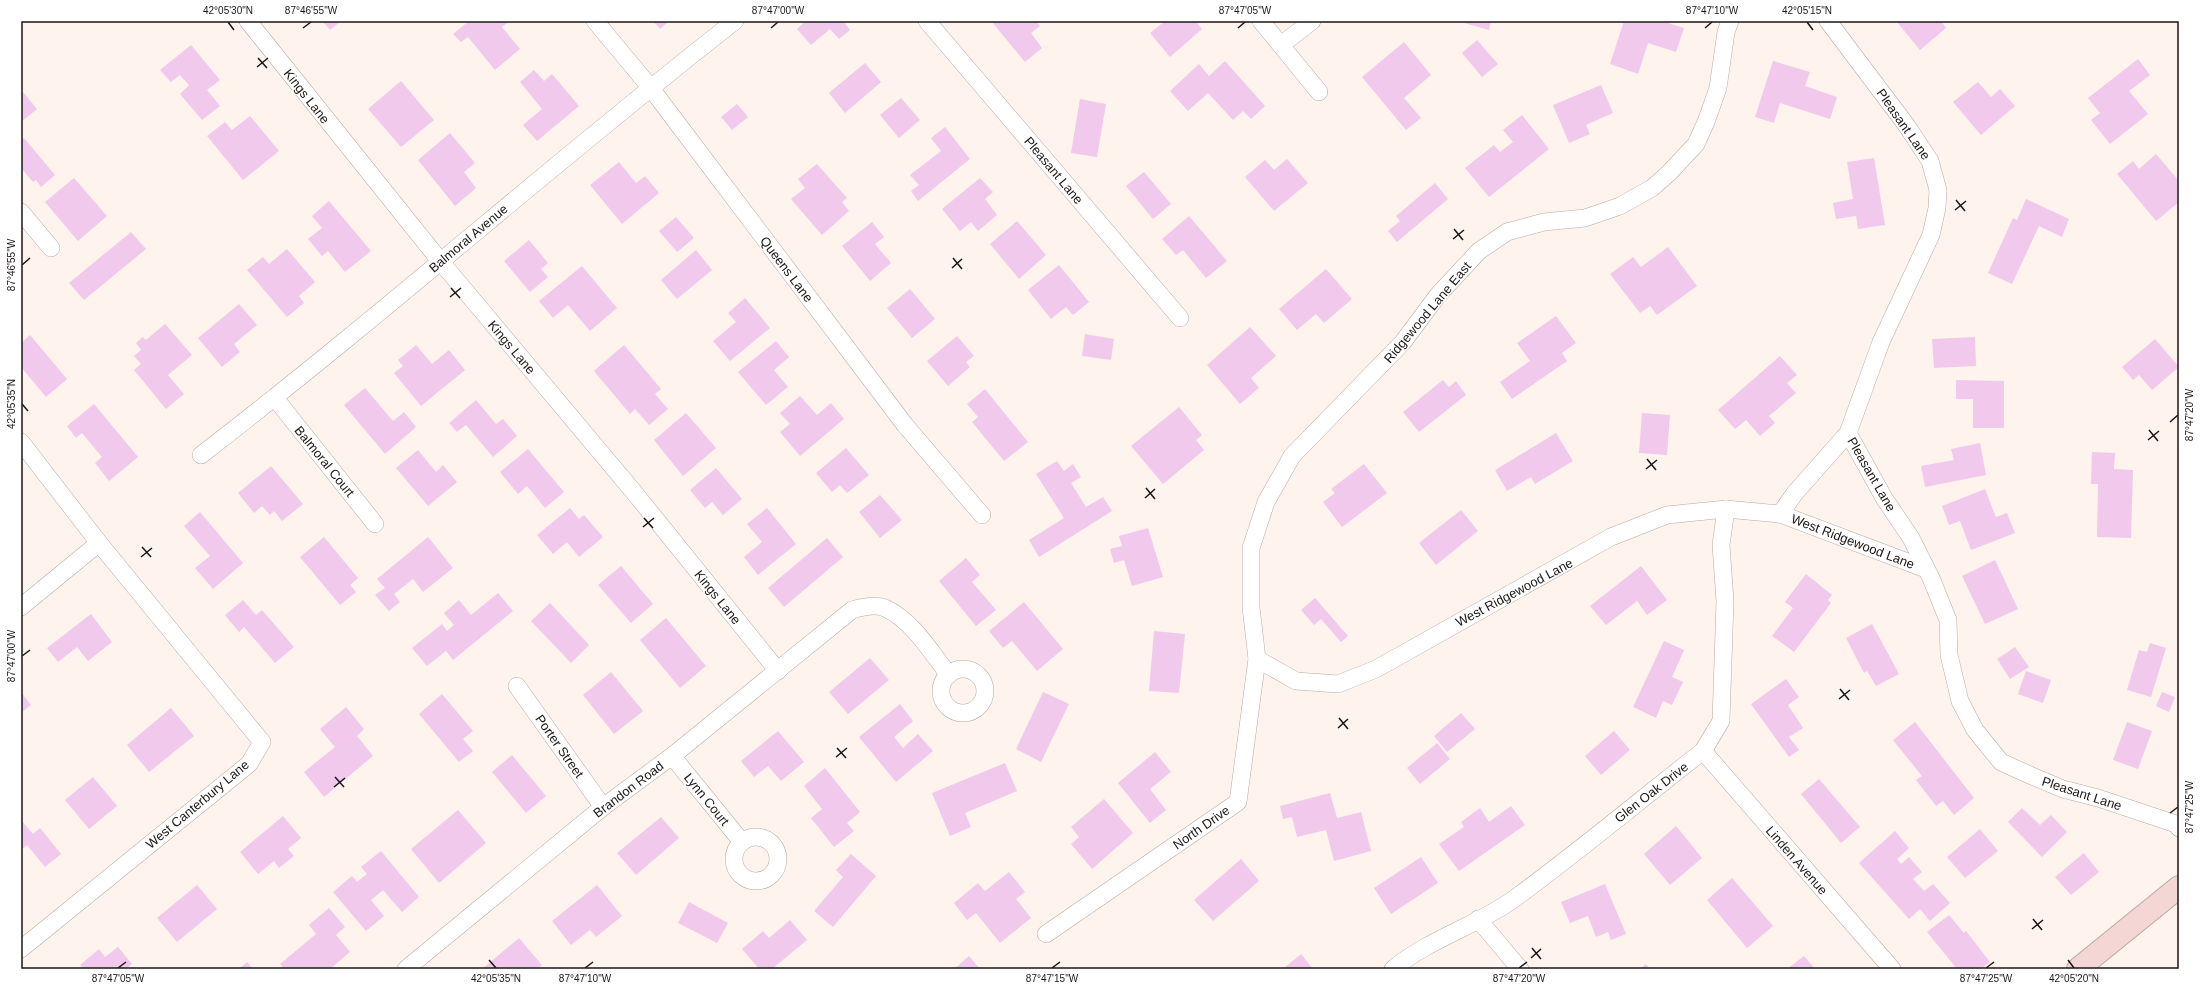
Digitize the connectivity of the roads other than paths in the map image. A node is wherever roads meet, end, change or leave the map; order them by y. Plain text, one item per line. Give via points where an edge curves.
1 (248, 21) edge
2 (595, 21) edge
3 (735, 21) edge
4 (927, 21) edge
5 (1261, 21) edge
6 (1312, 21) edge
7 (1730, 21) edge
8 (1828, 21) edge
9 (1281, 45) junction
10 (650, 87) junction
11 (1319, 92) dead end
12 (21, 212) edge
13 (52, 248) dead end
14 (441, 262) junction
15 (1180, 318) dead end
16 (275, 398) junction
17 (1848, 432) junction
18 (21, 442) edge
19 (201, 455) dead end
20 (1726, 509) junction
21 (1780, 514) junction
22 (982, 515) dead end
23 (376, 524) dead end
24 (99, 543) junction
25 (1926, 569) junction
26 (21, 607) edge
27 (1257, 658) junction
28 (778, 671) junction
29 (948, 675) dead end
30 (517, 686) dead end
31 (1703, 751) junction
32 (672, 756) junction
33 (603, 807) junction
34 (2178, 822) edge
35 (742, 842) dead end
36 (2179, 887) edge
37 (1478, 919) junction
38 (1046, 934) dead end
39 (21, 949) edge
40 (406, 969) edge
41 (1393, 969) edge
42 (1520, 969) edge
43 (1892, 969) edge
44 (2078, 969) edge

1 - 14 street, Kings Lane
2 - 10 street, Queens Lane
3 - 10 street, Balmoral Avenue
4 - 15 street, Pleasant Lane
5 - 9 street
6 - 9 street
7 - 27 street, Ridgewood Lane East via 1718,88 1706,122 1696,144 1669,173 1652,188 1620,206 1585,218 1544,222 1506,232 1479,251 1438,295 1404,342 1292,456 1266,502 1251,548 1251,607
8 - 17 street, Pleasant Lane via 1930,161 1938,190 1937,208 1930,235 1881,342
9 - 11 street
10 - 14 street, Balmoral Avenue
10 - 22 street, Queens Lane via 905,425
12 - 13 street
14 - 16 street, Balmoral Avenue
14 - 28 street, Kings Lane via 633,491
16 - 19 street, Balmoral Avenue
16 - 23 street, Balmoral Court
17 - 21 street, West Ridgewood Lane
17 - 25 street, Pleasant Lane
18 - 24 street
20 - 21 street, West Ridgewood Lane
20 - 27 street, West Ridgewood Lane via 1666,515 1611,537 1376,669 1338,684 1296,681
20 - 31 street, Glen Oak Drive via 1720,545 1725,601 1721,721
21 - 25 street, West Ridgewood Lane
24 - 26 street
24 - 39 street, West Canterbury Lane via 262,742 249,764
25 - 34 street, Pleasant Lane via 1948,620 1949,655 1960,701 1975,730 2001,762 2063,789
27 - 38 street, North Drive via 1238,802
28 - 29 street, Brandon Road via 852,610 868,606 884,608 901,618
28 - 32 street, Brandon Road
30 - 33 street, Porter Street
31 - 37 street, Glen Oak Drive via 1512,900
31 - 43 street, Linden Avenue
32 - 33 street, Brandon Road
32 - 35 street, Lynn Court
33 - 40 street, Brandon Road
36 - 44 street
37 - 41 street, Glen Oak Drive via 1408,957
37 - 42 street

